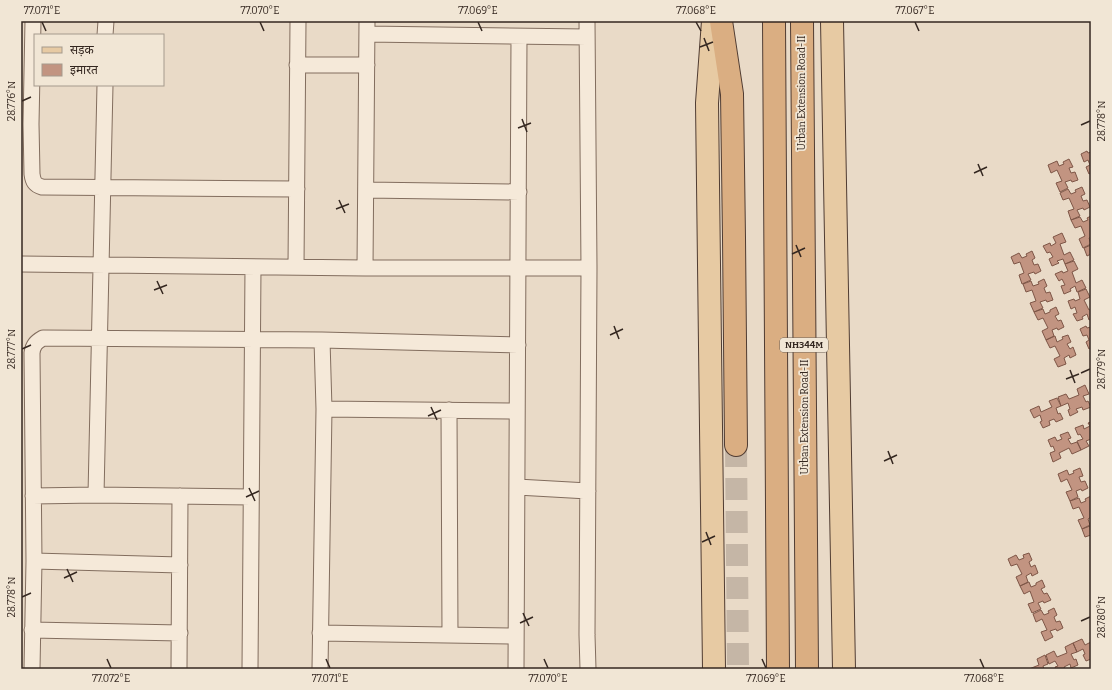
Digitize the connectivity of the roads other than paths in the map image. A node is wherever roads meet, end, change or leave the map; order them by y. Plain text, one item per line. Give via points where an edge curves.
1 (33, 21) edge
2 (106, 21) edge
3 (298, 21) edge
4 (587, 21) edge
5 (714, 21) edge
6 (721, 21) edge
7 (735, 21) edge
8 (774, 21) edge
9 (802, 21) edge
10 (832, 21) edge
11 (367, 28) edge
12 (435, 28) edge
13 (105, 34) edge
14 (519, 36) junction
15 (587, 37) junction
16 (297, 65) junction
17 (367, 65) junction
18 (104, 86) edge
19 (732, 94) junction
20 (103, 188) junction
21 (297, 189) junction
22 (366, 190) junction
23 (519, 192) junction
24 (21, 264) edge
25 (101, 265) junction
26 (253, 267) junction
27 (296, 267) junction
28 (365, 268) junction
29 (518, 268) junction
30 (589, 268) junction
31 (99, 339) junction
32 (252, 340) junction
33 (322, 340) junction
34 (518, 344) junction
35 (324, 409) junction
36 (449, 410) junction
37 (518, 411) junction
38 (736, 445) tunnel mouth
39 (517, 487) junction
40 (588, 491) junction
41 (96, 495) junction
42 (33, 496) junction
43 (180, 496) junction
44 (252, 497) junction
45 (34, 561) junction
46 (180, 565) junction
47 (32, 630) junction
48 (180, 633) junction
49 (320, 633) junction
50 (450, 634) junction
51 (516, 636) junction
52 (32, 669) edge
53 (179, 669) edge
54 (250, 669) edge
55 (320, 669) edge
56 (516, 669) edge
57 (588, 669) edge
58 (714, 669) edge
59 (778, 669) edge
60 (807, 669) edge
61 (844, 669) edge

1 - 20 street via 33,181 42,187
2 - 13 street
3 - 16 street
4 - 15 street
5 - 58 main road via 707,103
6 - 19 highway
7 - 19 highway
8 - 59 highway, NH344M
9 - 60 highway, Urban Extension Road-II / NH344M
10 - 61 main road
11 - 12 street
11 - 17 street
12 - 14 street
14 - 15 street
14 - 23 street
15 - 30 street
16 - 17 street
16 - 21 street
17 - 22 street
18 - 20 street
19 - 38 highway
20 - 21 street
20 - 25 street
21 - 27 street
22 - 23 street
22 - 28 street
23 - 29 street
24 - 25 street
25 - 26 street
25 - 31 street
26 - 27 street
26 - 32 street
27 - 28 street
28 - 29 street
29 - 30 street
29 - 34 street
30 - 40 street
31 - 32 street
31 - 41 street
31 - 42 street via 43,338 33,346
32 - 33 street
32 - 44 street
33 - 34 street
33 - 35 street
34 - 37 street
35 - 36 street
35 - 49 street
36 - 37 street
36 - 50 street
37 - 39 street
39 - 40 street
39 - 51 street
40 - 57 street
41 - 42 street
41 - 43 street
42 - 45 street
43 - 44 street
43 - 46 street
44 - 54 street
45 - 46 street
45 - 47 street
46 - 48 street
47 - 48 street
47 - 52 street
48 - 53 street
49 - 50 street
49 - 55 street
50 - 51 street
51 - 56 street

